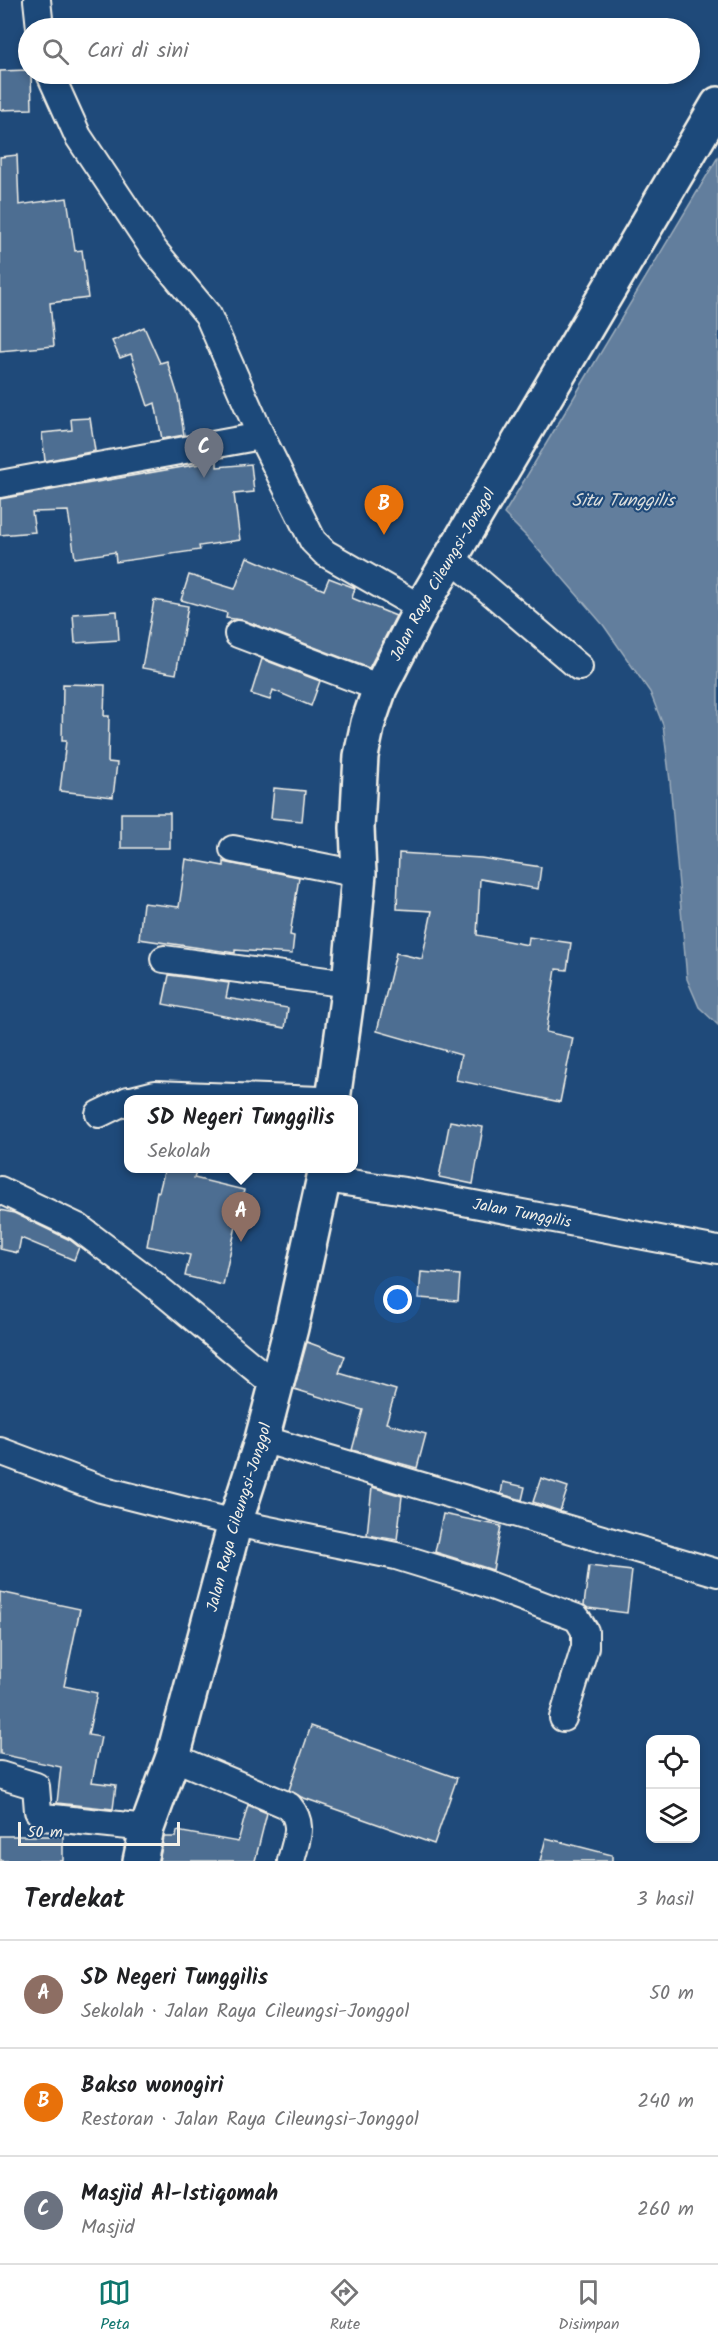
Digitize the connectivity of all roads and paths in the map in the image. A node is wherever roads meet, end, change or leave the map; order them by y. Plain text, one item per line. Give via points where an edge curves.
1 (37, 0) edge
2 (39, 18) edge
3 (55, 84) edge
4 (718, 104) edge
5 (261, 436) junction
6 (0, 484) edge
7 (450, 557) junction
8 (421, 608) junction
9 (238, 634) dead end
10 (579, 667) dead end
11 (380, 688) junction
12 (233, 849) dead end
13 (359, 874) junction
14 (164, 959) dead end
15 (349, 984) junction
16 (151, 1095) edge
17 (183, 1095) edge
18 (334, 1095) edge
19 (124, 1103) edge
20 (99, 1114) dead end
21 (325, 1174) edge
22 (0, 1191) edge
23 (718, 1250) edge
24 (276, 1386) junction
25 (262, 1439) junction
26 (0, 1451) edge
27 (235, 1524) junction
28 (718, 1573) edge
29 (563, 1718) dead end
30 (172, 1757) junction
31 (0, 1775) edge
32 (147, 1828) junction
33 (140, 1861) edge
34 (291, 1861) edge

1 - 2 street
3 - 5 street via 78,136 154,250 208,315
4 - 7 main road, Jalan Raya Cileungsi-Jonggol
5 - 6 street
5 - 8 street via 313,541 325,553
7 - 8 main road, Jalan Raya Cileungsi-Jonggol
7 - 10 street
8 - 11 main road, Jalan Raya Cileungsi-Jonggol
9 - 11 street
11 - 13 main road, Jalan Raya Cileungsi-Jonggol via 362,756 357,828
12 - 13 street
13 - 15 main road, Jalan Raya Cileungsi-Jonggol
14 - 15 street
15 - 18 main road, Jalan Raya Cileungsi-Jonggol
16 - 17 street
19 - 20 street
21 - 23 street, Jalan Tunggilis
21 - 24 main road, Jalan Raya Cileungsi-Jonggol
22 - 24 street via 78,1227
24 - 25 main road, Jalan Raya Cileungsi-Jonggol
25 - 27 main road, Jalan Raya Cileungsi-Jonggol
25 - 28 street
26 - 27 street via 101,1489
27 - 29 street via 396,1556 577,1618 585,1630 585,1647
27 - 30 main road, Jalan Raya Cileungsi-Jonggol
30 - 32 main road, Jalan Raya Cileungsi-Jonggol
30 - 34 street via 290,1806 298,1816 299,1826
31 - 32 street via 36,1786 38,1811 44,1816
32 - 33 main road, Jalan Raya Cileungsi-Jonggol

